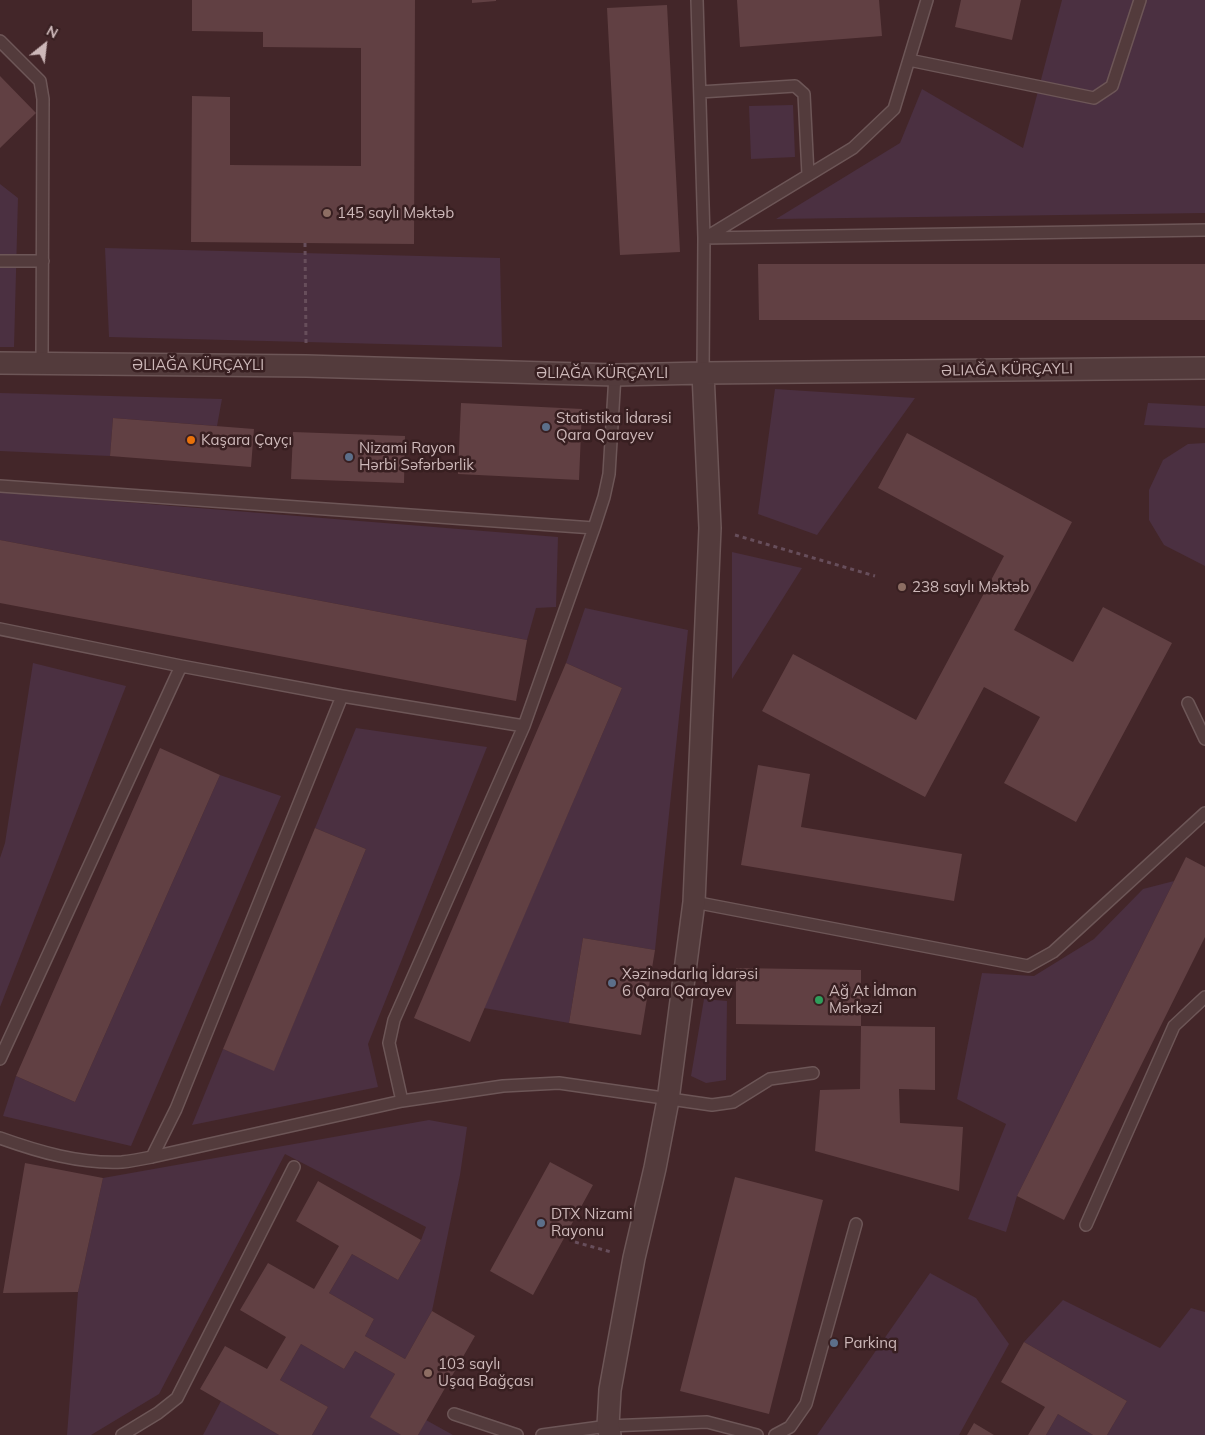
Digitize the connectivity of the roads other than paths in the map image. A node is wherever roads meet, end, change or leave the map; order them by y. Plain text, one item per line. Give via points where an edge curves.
1 (697, 0) edge
2 (927, 0) edge
3 (1140, 0) edge
4 (0, 41) edge
5 (909, 60) junction
6 (700, 92) junction
7 (808, 175) junction
8 (1205, 230) edge
9 (704, 238) junction
10 (0, 261) edge
11 (43, 261) junction
12 (0, 364) edge
13 (42, 364) junction
14 (1205, 368) edge
15 (703, 373) junction
16 (615, 375) junction
17 (0, 486) edge
18 (594, 528) junction
19 (0, 629) edge
20 (181, 666) junction
21 (342, 696) junction
22 (1188, 703) dead end
23 (524, 726) junction
24 (1205, 739) edge
25 (1205, 813) edge
26 (694, 902) junction
27 (1205, 997) edge
28 (0, 1059) edge
29 (814, 1073) dead end
30 (668, 1100) junction
31 (402, 1101) junction
32 (0, 1138) edge
33 (152, 1157) junction
34 (294, 1167) dead end
35 (856, 1224) dead end
36 (1086, 1225) dead end
37 (454, 1414) dead end
38 (609, 1430) edge
39 (122, 1435) edge
40 (517, 1435) edge
41 (542, 1435) edge
42 (757, 1435) edge
43 (775, 1435) edge

1 - 6 lane
2 - 5 lane
3 - 5 lane via 1112,86 1094,98
4 - 11 lane via 40,81 43,99
5 - 7 lane via 894,109 853,148
6 - 7 lane via 795,86 804,94
6 - 9 lane
7 - 9 lane
8 - 9 lane
9 - 15 lane
10 - 11 lane
11 - 13 lane
12 - 13 street
13 - 16 street via 306,366
14 - 15 street
15 - 16 street
15 - 26 street via 710,528
16 - 18 lane via 609,474
17 - 18 lane
18 - 23 lane
19 - 20 lane
20 - 21 lane
20 - 28 lane
21 - 23 lane
21 - 33 lane via 176,1109
22 - 24 lane
23 - 31 lane via 394,1020 389,1043
25 - 26 lane via 1053,952 1028,966
26 - 30 street
27 - 36 lane via 1174,1026
29 - 30 lane via 770,1079 733,1102 712,1105
30 - 31 lane via 559,1083 503,1086
30 - 38 street via 610,1390
31 - 33 lane
32 - 33 lane via 76,1160 122,1162
34 - 39 lane via 177,1398
35 - 43 lane via 806,1404 790,1427
37 - 40 lane
38 - 41 lane
38 - 42 lane via 707,1422

